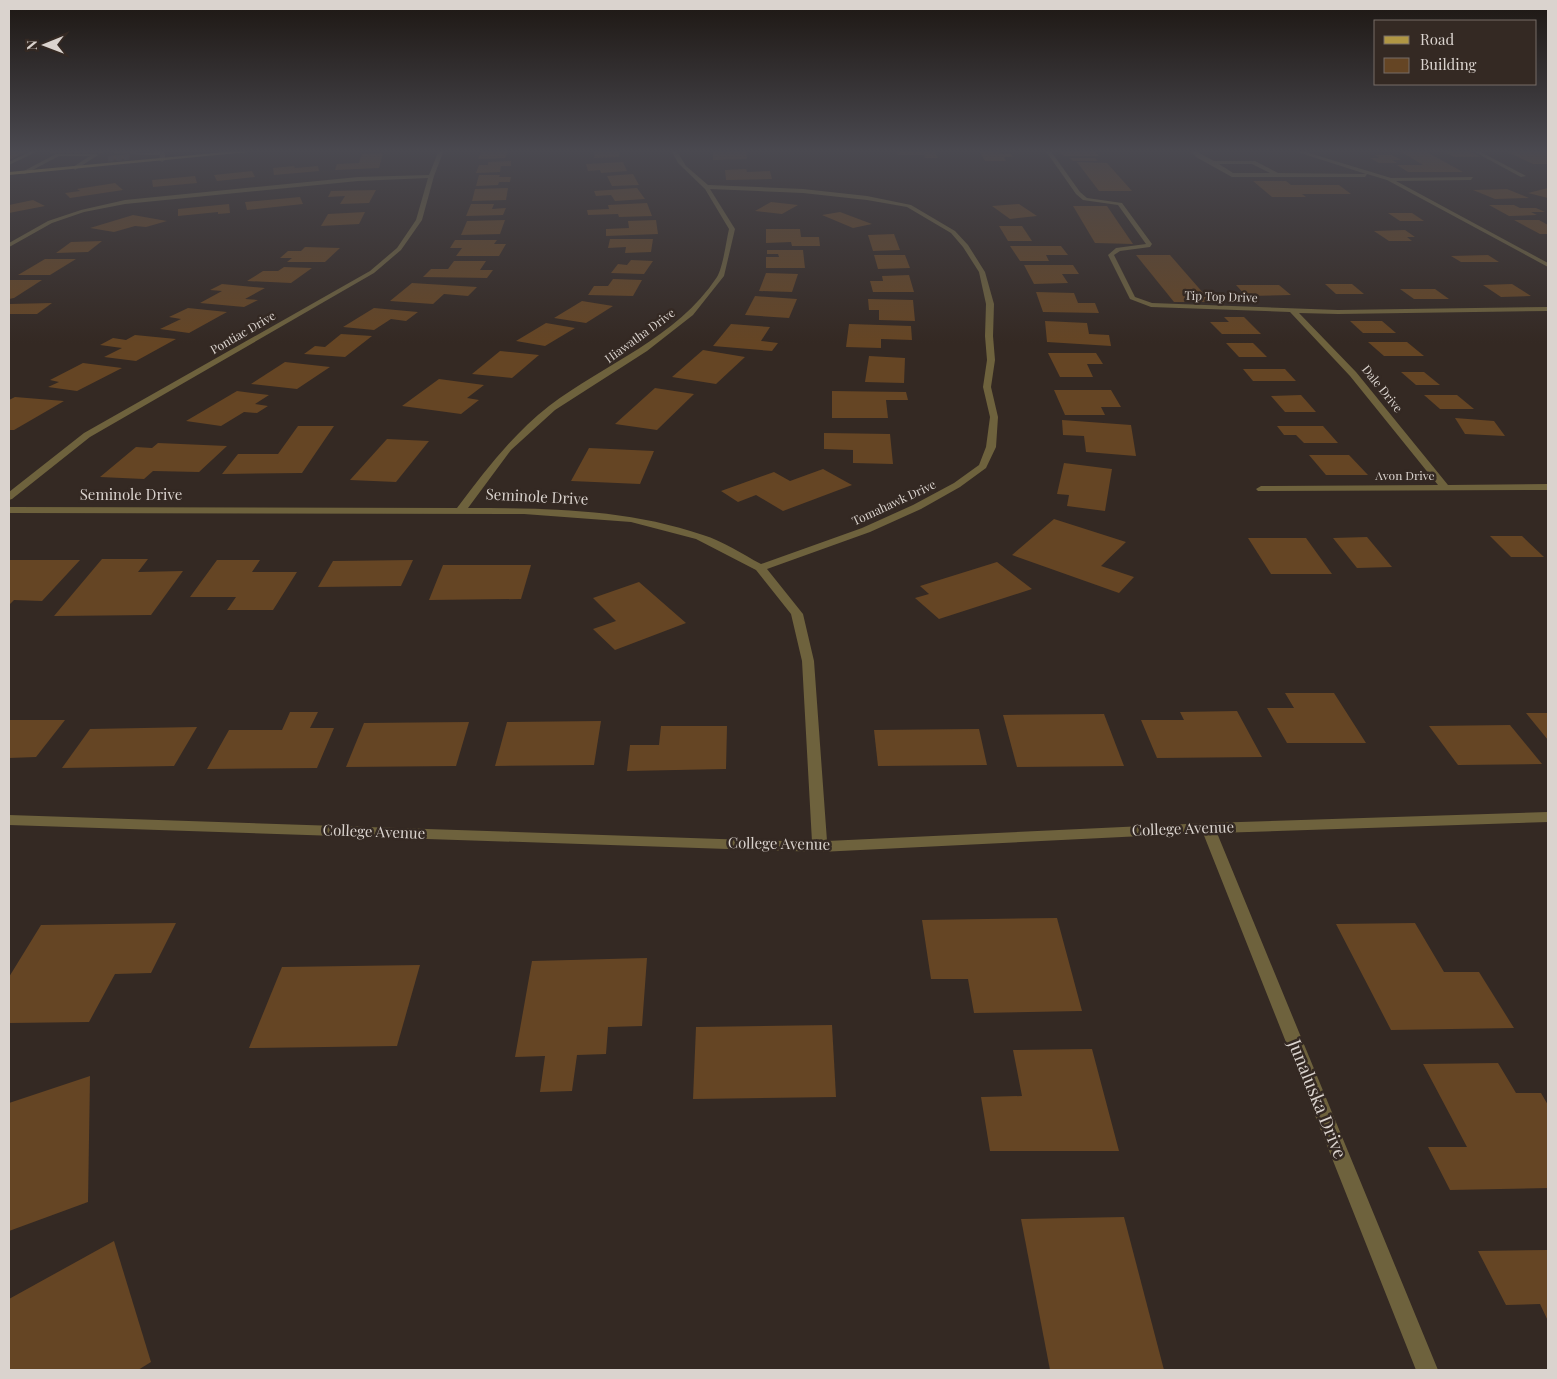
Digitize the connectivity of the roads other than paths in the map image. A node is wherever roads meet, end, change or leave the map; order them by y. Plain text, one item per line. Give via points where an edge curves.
1 (74, 214) edge
2 (421, 214) edge
3 (721, 214) edge
4 (923, 214) edge
5 (1128, 214) edge
6 (1454, 214) edge
7 (9, 245) edge
8 (1548, 265) edge
9 (1548, 309) edge
10 (1292, 310) junction
11 (1548, 487) edge
12 (1446, 488) junction
13 (1262, 489) dead end
14 (9, 497) edge
15 (9, 510) edge
16 (461, 510) junction
17 (760, 568) junction
18 (1548, 817) edge
19 (9, 820) edge
20 (1208, 828) junction
21 (820, 846) junction
22 (1427, 1370) edge

1 - 7 street via 50,222
2 - 14 street, Pontiac Drive via 399,249 372,272 87,435
3 - 16 street, Hiawatha Drive via 732,229 721,276 690,313 644,349 552,408 508,448
4 - 17 street, Tomahawk Drive via 954,232 966,246 982,272 990,304 991,360 987,387 994,417 991,447 983,466 917,507 866,530
5 - 10 street, Tip Top Drive via 1150,245 1118,249 1111,255 1132,298 1151,305
6 - 8 street
9 - 10 street, Tip Top Drive
10 - 12 street, Dale Drive via 1363,384
11 - 12 street, Avon Drive
12 - 13 street, Avon Drive
15 - 16 street, Seminole Drive
16 - 17 street, Seminole Drive via 631,519 700,537
17 - 21 street, Seminole Drive via 797,614 808,661
18 - 20 street, College Avenue
19 - 21 street, College Avenue
20 - 21 street, College Avenue
20 - 22 street, Junaluska Drive

